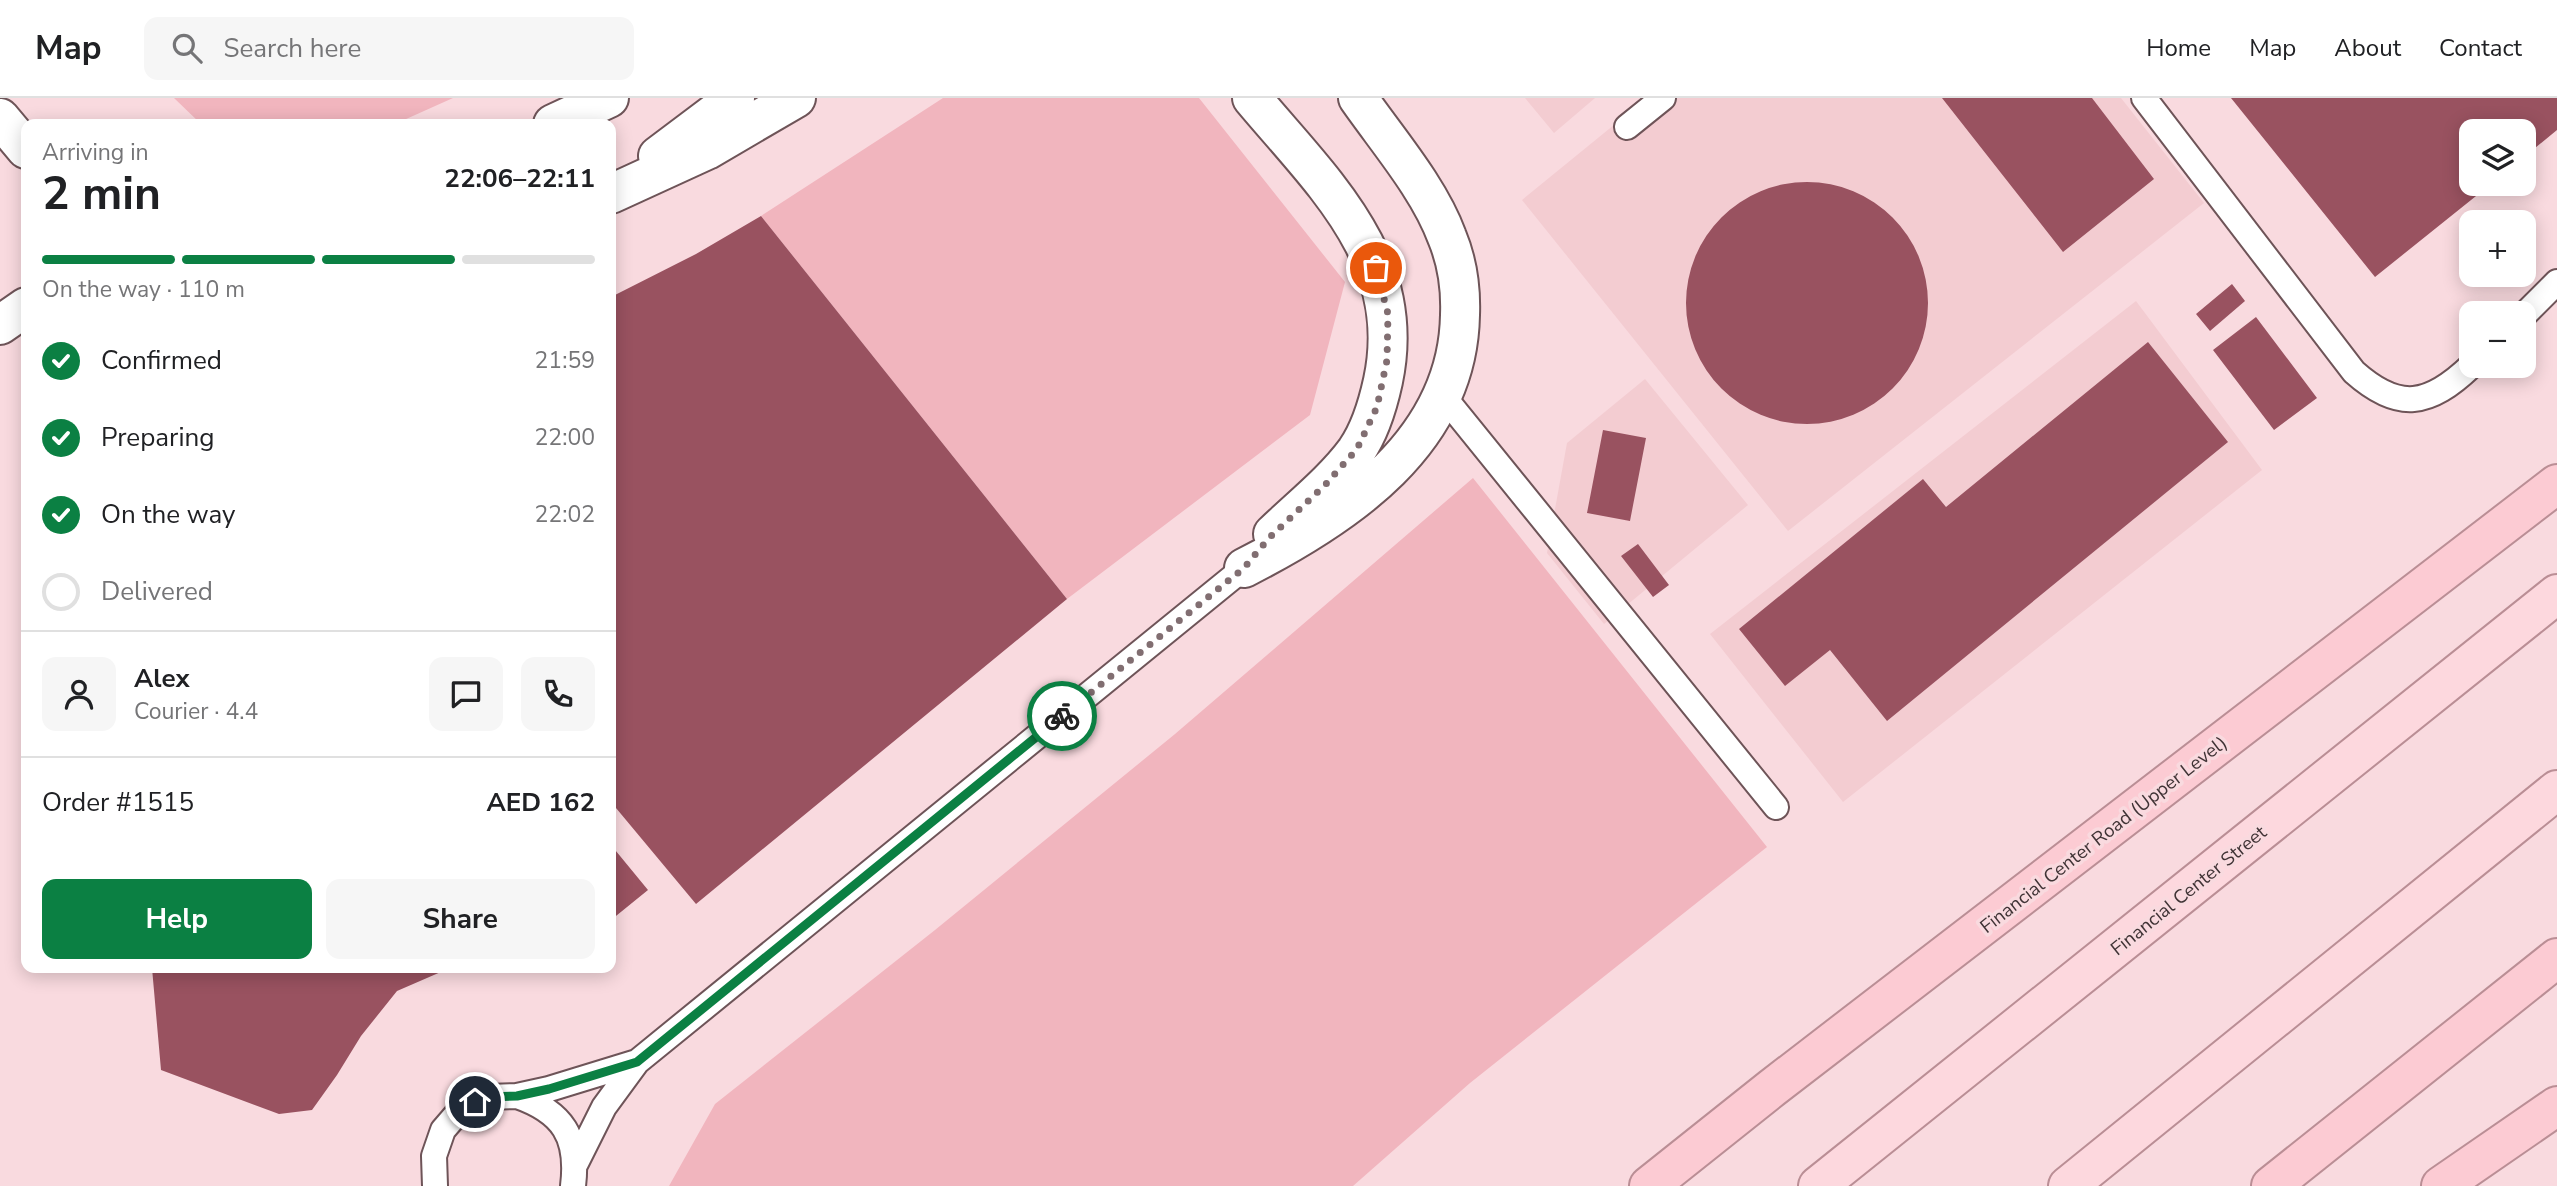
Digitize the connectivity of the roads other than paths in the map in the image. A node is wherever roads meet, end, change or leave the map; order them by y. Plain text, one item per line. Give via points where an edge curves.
1 (609, 98) edge
2 (734, 98) edge
3 (796, 98) edge
4 (1252, 98) edge
5 (1359, 98) edge
6 (1663, 98) edge
7 (2144, 98) edge
8 (0, 118) edge
9 (564, 119) edge
10 (1627, 127) dead end
11 (21, 143) edge
12 (616, 192) edge
13 (2557, 282) edge
14 (2536, 303) edge
15 (21, 310) edge
16 (0, 325) edge
17 (2459, 377) edge
18 (1444, 397) junction
19 (2557, 484) edge
20 (1244, 568) junction
21 (2557, 594) edge
22 (2557, 790) edge
23 (1776, 807) dead end
24 (2557, 958) edge
25 (637, 1062) junction
26 (517, 1096) junction
27 (2557, 1106) edge
28 (574, 1175) edge
29 (435, 1186) edge
30 (1649, 1186) edge
31 (1818, 1186) edge
32 (2068, 1186) edge
33 (2271, 1186) edge
34 (2441, 1186) edge

1 - 9 street
2 - 12 street
3 - 12 street via 707,150
4 - 20 street via 1356,226 1376,268 1388,314 1387,360 1377,407 1357,449
5 - 18 street via 1433,207 1456,268 1460,334
6 - 10 lane
7 - 17 lane via 2354,372 2373,389 2396,398 2422,398
8 - 11 street
13 - 14 lane
15 - 16 street
18 - 20 street via 1428,425 1384,474 1323,523
18 - 23 lane
19 - 30 highway, Financial Center Road (Upper Level)
20 - 25 lane
21 - 31 main road, Financial Center Street
22 - 32 main road
24 - 33 highway
25 - 26 lane
25 - 28 lane via 604,1107
26 - 28 lane via 540,1104 558,1119 571,1140
26 - 29 lane via 488,1097 462,1108 449,1122 433,1156
27 - 34 highway

